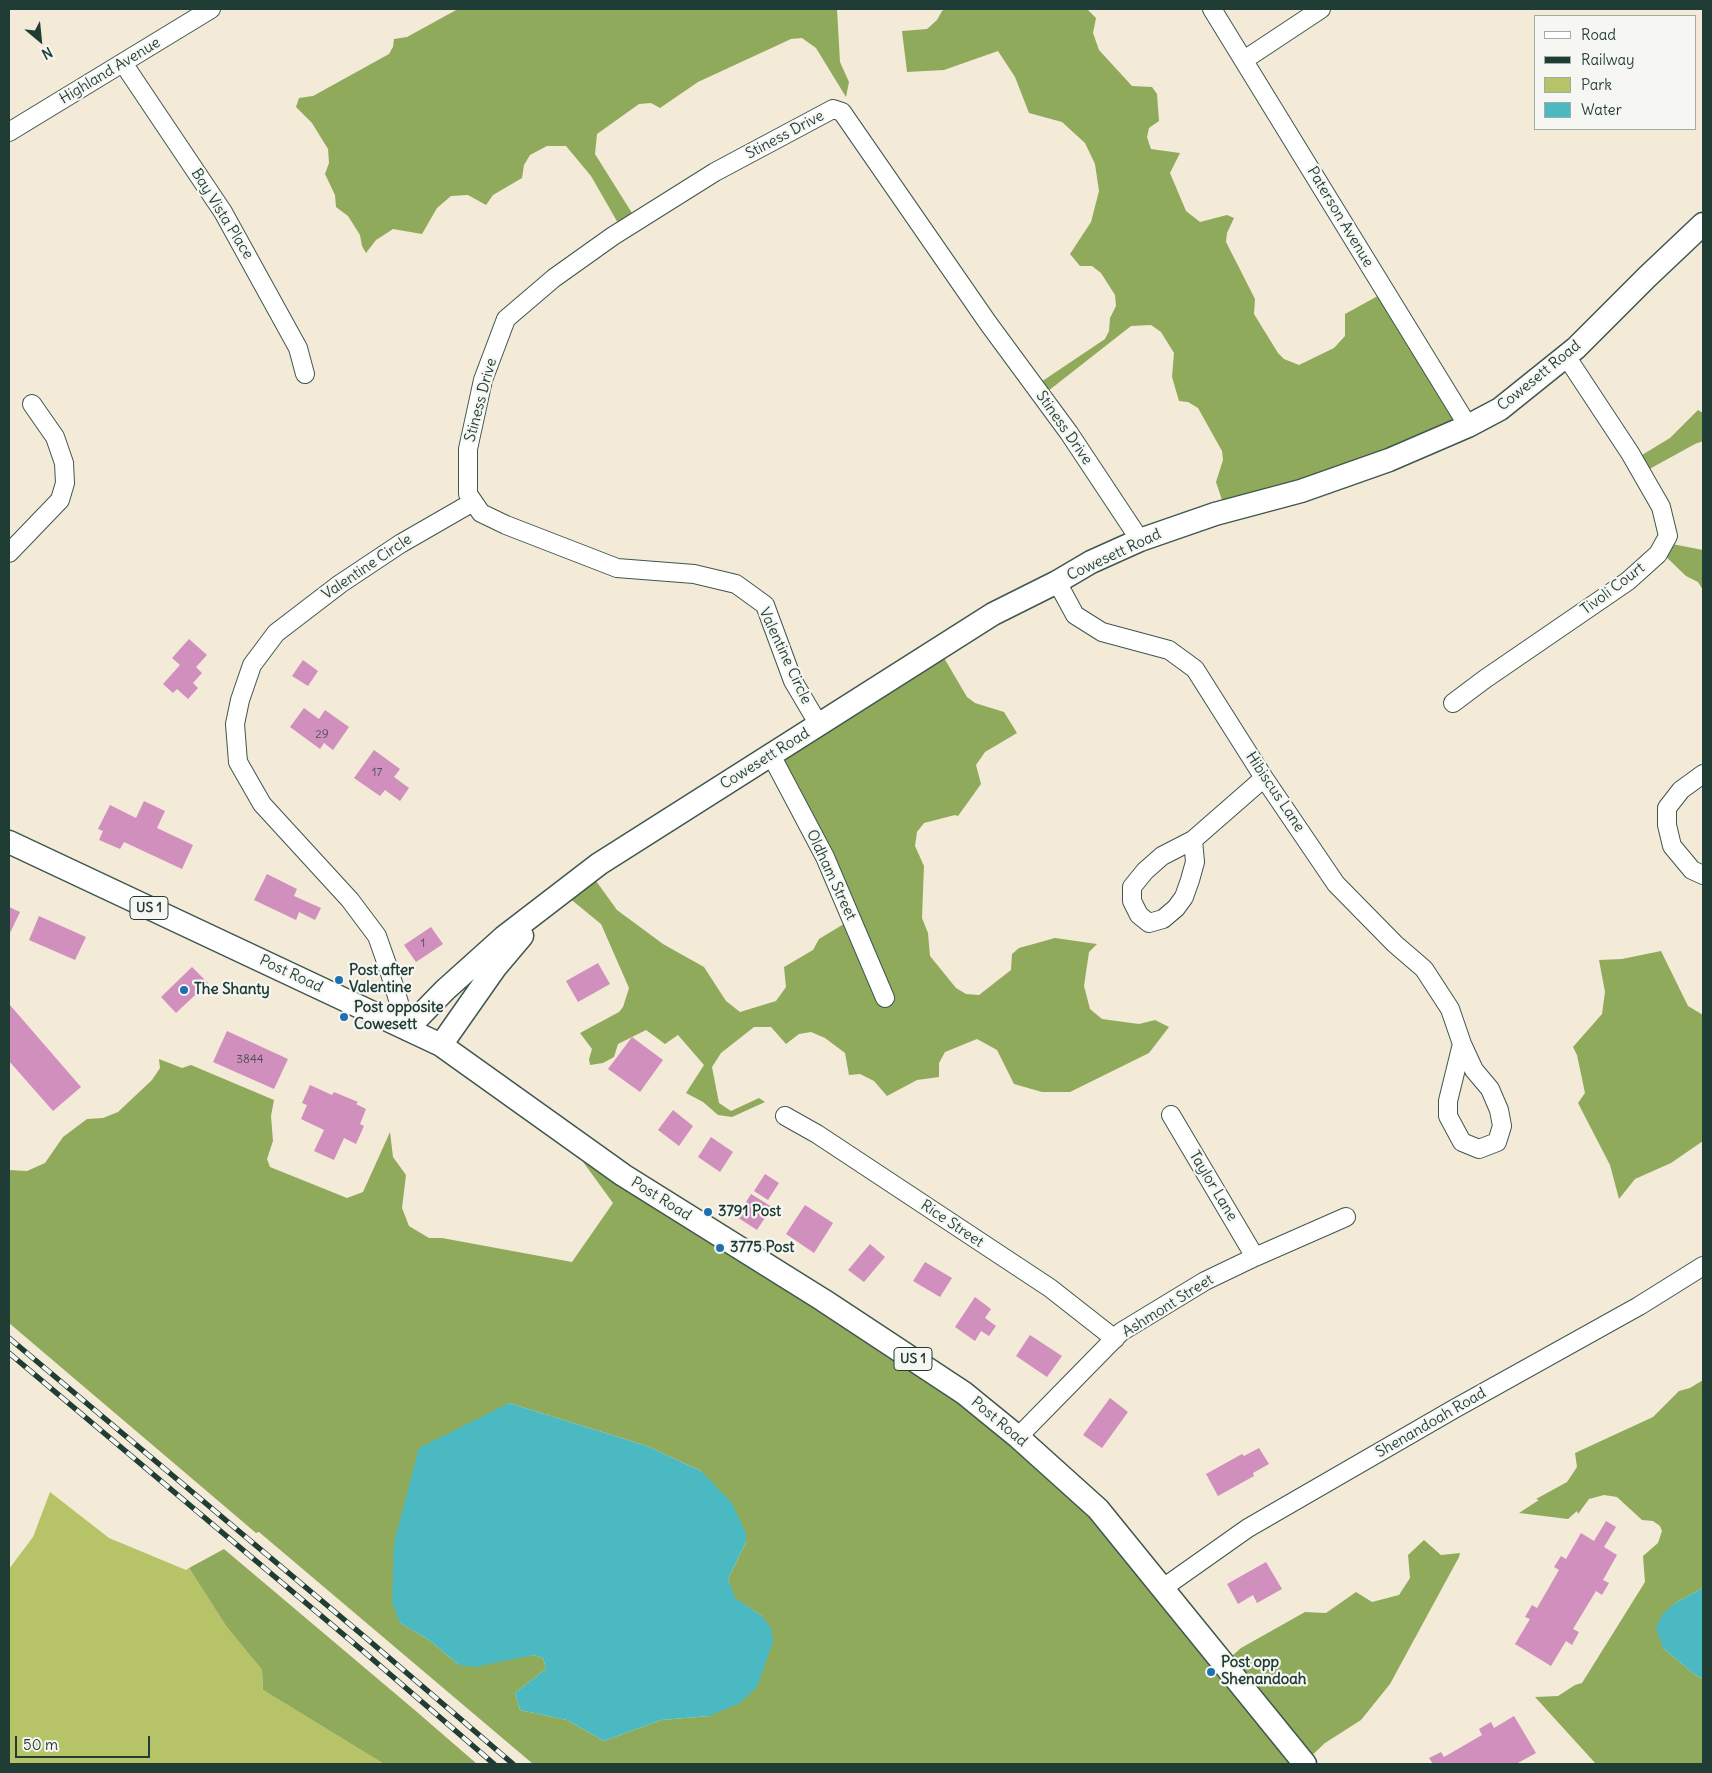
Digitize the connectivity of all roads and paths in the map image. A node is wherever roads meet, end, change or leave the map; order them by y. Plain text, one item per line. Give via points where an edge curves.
1 (211, 9) edge
2 (1212, 9) edge
3 (1321, 9) edge
4 (1244, 60) junction
5 (123, 63) junction
6 (9, 132) edge
7 (1703, 224) edge
8 (1566, 356) junction
9 (305, 374) dead end
10 (32, 404) dead end
11 (1468, 426) junction
12 (473, 502) junction
13 (1140, 540) junction
14 (9, 552) edge
15 (1057, 582) junction
16 (1453, 703) dead end
17 (818, 725) junction
18 (771, 755) junction
19 (1703, 774) edge
20 (1264, 778) junction
21 (1193, 840) junction
22 (9, 842) edge
23 (1703, 875) edge
24 (553, 898) junction
25 (885, 998) dead end
26 (406, 1029) junction
27 (1462, 1044) junction
28 (441, 1045) junction
29 (1171, 1115) dead end
30 (785, 1116) dead end
31 (1346, 1217) dead end
32 (1255, 1257) junction
33 (1703, 1266) edge
34 (1115, 1339) junction
35 (1018, 1437) junction
36 (1164, 1588) junction
37 (1306, 1764) edge

1 - 5 street, Highland Avenue
2 - 4 street, Paterson Avenue
3 - 4 street
4 - 11 street, Paterson Avenue
5 - 6 street, Highland Avenue
5 - 9 street, Bay Vista Place via 223,212 298,348
7 - 8 main road, Cowesett Road
8 - 11 main road, Cowesett Road via 1500,409
8 - 16 street, Tivoli Court via 1630,453 1661,507 1668,536 1658,554 1628,582
10 - 14 street via 55,436 64,464 65,483 60,500
11 - 13 main road, Cowesett Road via 1389,460 1301,491 1215,514
12 - 13 street, Stiness Drive via 468,494 468,449 483,380 506,319 554,278 613,236 715,172 833,109 842,112 865,144 988,323 1070,433
12 - 17 street, Valentine Circle via 481,513 506,525 617,568 694,574 736,584 765,605 793,681
12 - 26 street, Valentine Circle via 400,544 276,633 252,665 235,724 238,762 262,804 350,900 377,936
13 - 15 main road, Cowesett Road
15 - 17 main road, Cowesett Road via 992,614
15 - 20 street, Hibiscus Lane via 1075,615 1102,632 1169,650 1195,669
17 - 18 main road, Cowesett Road
18 - 24 main road, Cowesett Road via 599,864
18 - 25 street, Oldham Street via 825,857
19 - 23 street via 1681,790 1667,808 1667,825 1672,846 1692,870
20 - 21 street
20 - 27 street, Hibiscus Lane via 1336,884 1424,969 1450,1009
21 - 21 street via 1162,856 1132,887 1132,901 1149,923 1163,919 1184,897 1195,862
22 - 26 main road, Post Road / US 1
24 - 26 main road, Cowesett Road via 504,937
24 - 28 main road, Cowesett Road via 495,968
26 - 28 main road, Post Road / US 1
27 - 27 street, Hibiscus Lane via 1474,1070 1490,1089 1502,1126 1497,1142 1480,1149 1462,1142 1448,1116 1448,1100
28 - 35 main road, Post Road / US 1 via 623,1175 964,1393
29 - 32 street, Taylor Lane
30 - 34 street, Rice Street via 1050,1288
31 - 32 street, Ashmont Street
32 - 34 street, Ashmont Street via 1205,1281
33 - 36 street, Shenandoah Road via 1639,1306 1248,1528
34 - 35 street, Ashmont Street
35 - 36 main road, Post Road / US 1 via 1098,1509
36 - 37 main road, Post Road / US 1

